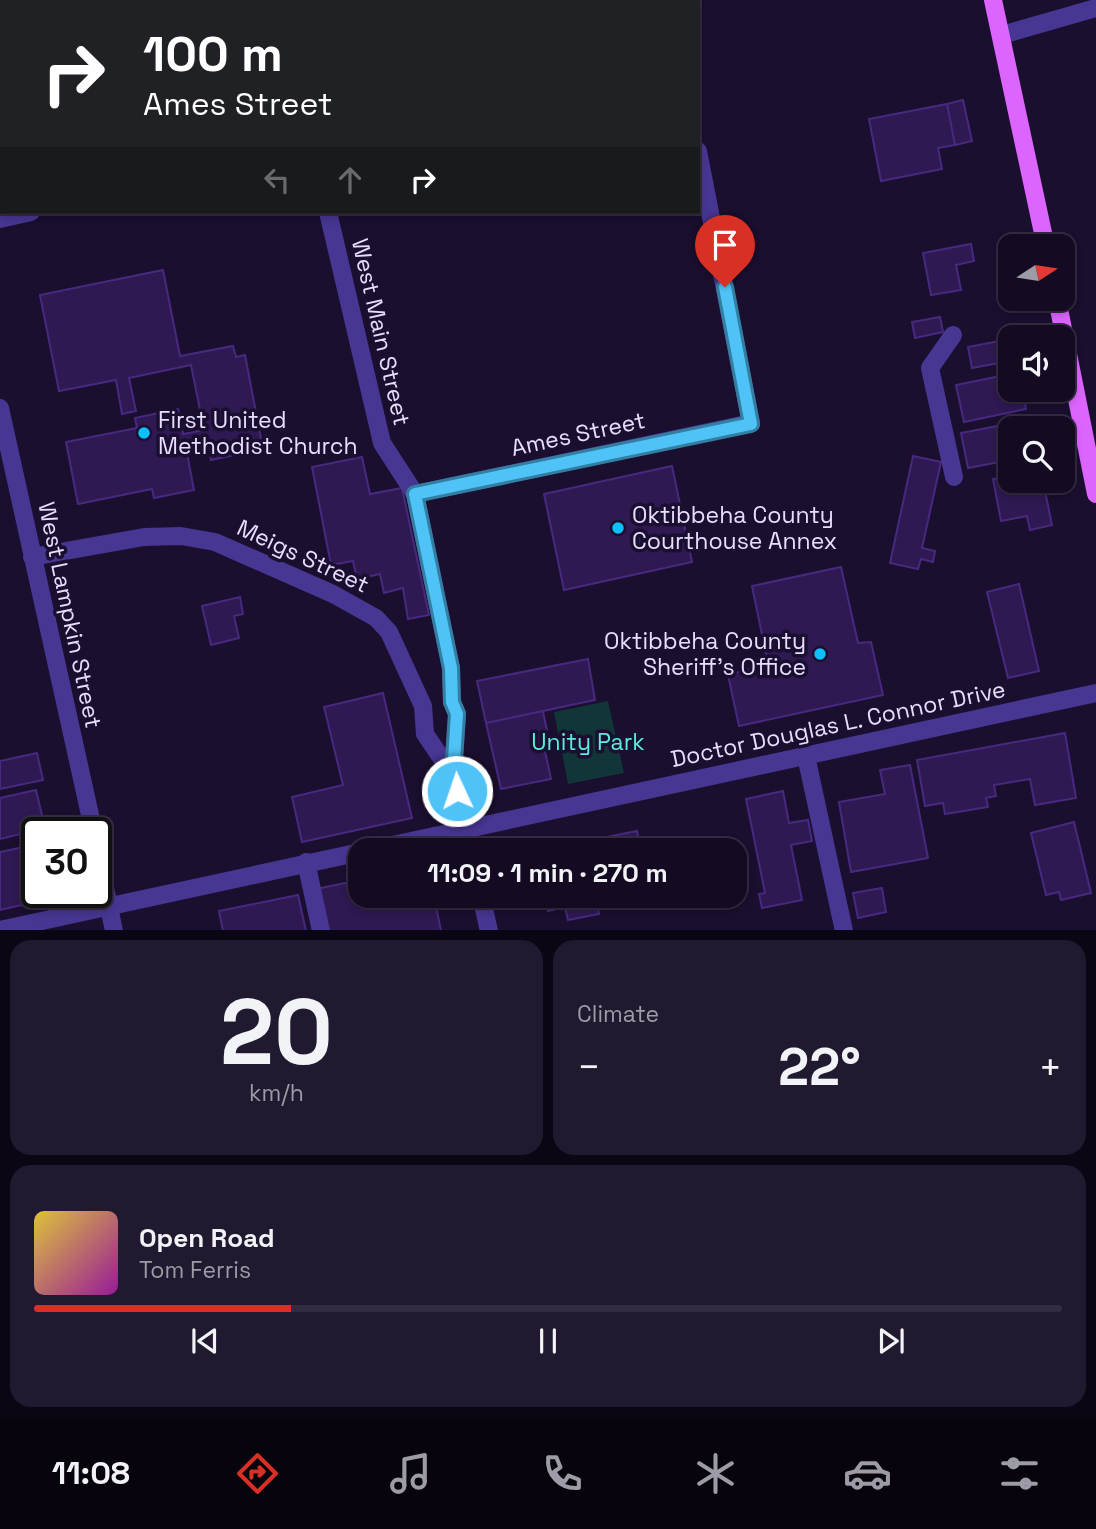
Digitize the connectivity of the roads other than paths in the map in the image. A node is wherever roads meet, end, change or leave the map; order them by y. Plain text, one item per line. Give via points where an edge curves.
1 (993, 0) edge
2 (1096, 8) edge
3 (1002, 35) junction
4 (700, 160) edge
5 (22, 214) edge
6 (328, 214) edge
7 (0, 219) edge
8 (1043, 234) edge
9 (1060, 312) edge
10 (953, 335) dead end
11 (0, 408) edge
12 (7, 471) edge
13 (954, 477) dead end
14 (415, 494) junction
15 (1096, 494) edge
16 (32, 557) junction
17 (1096, 693) edge
18 (452, 702) junction
19 (423, 706) junction
20 (806, 756) junction
21 (453, 775) junction
22 (90, 817) edge
23 (466, 828) junction
24 (468, 838) edge
25 (306, 862) junction
26 (484, 908) edge
27 (110, 909) junction
28 (0, 930) edge
29 (114, 930) edge
30 (321, 930) edge
31 (489, 930) edge
32 (844, 930) edge

1 - 3 main road
2 - 3 street
3 - 8 main road
4 - 14 street, Ames Street via 751,424
5 - 7 street
6 - 14 street, West Main Street via 382,443
9 - 15 main road
10 - 13 street via 930,368
11 - 12 street, West Lampkin Street
12 - 16 street, West Lampkin Street
14 - 18 street, West Main Street via 451,668
16 - 19 street, Meigs Street via 144,537 181,536 215,542 376,618 401,654
16 - 22 street, West Lampkin Street
17 - 20 street, Doctor Douglas L. Connor Drive
18 - 19 street via 437,699
18 - 21 street, West Main Street via 457,714
19 - 21 street, Meigs Street via 425,734
20 - 23 street, Doctor Douglas L. Connor Drive
20 - 32 street
21 - 23 street, West Main Street
23 - 24 street, West Main Street
23 - 25 street, Doctor Douglas L. Connor Drive
25 - 27 street, Doctor Douglas L. Connor Drive
25 - 30 street
26 - 31 street
27 - 28 street, Doctor Douglas L. Connor Drive
27 - 29 street

